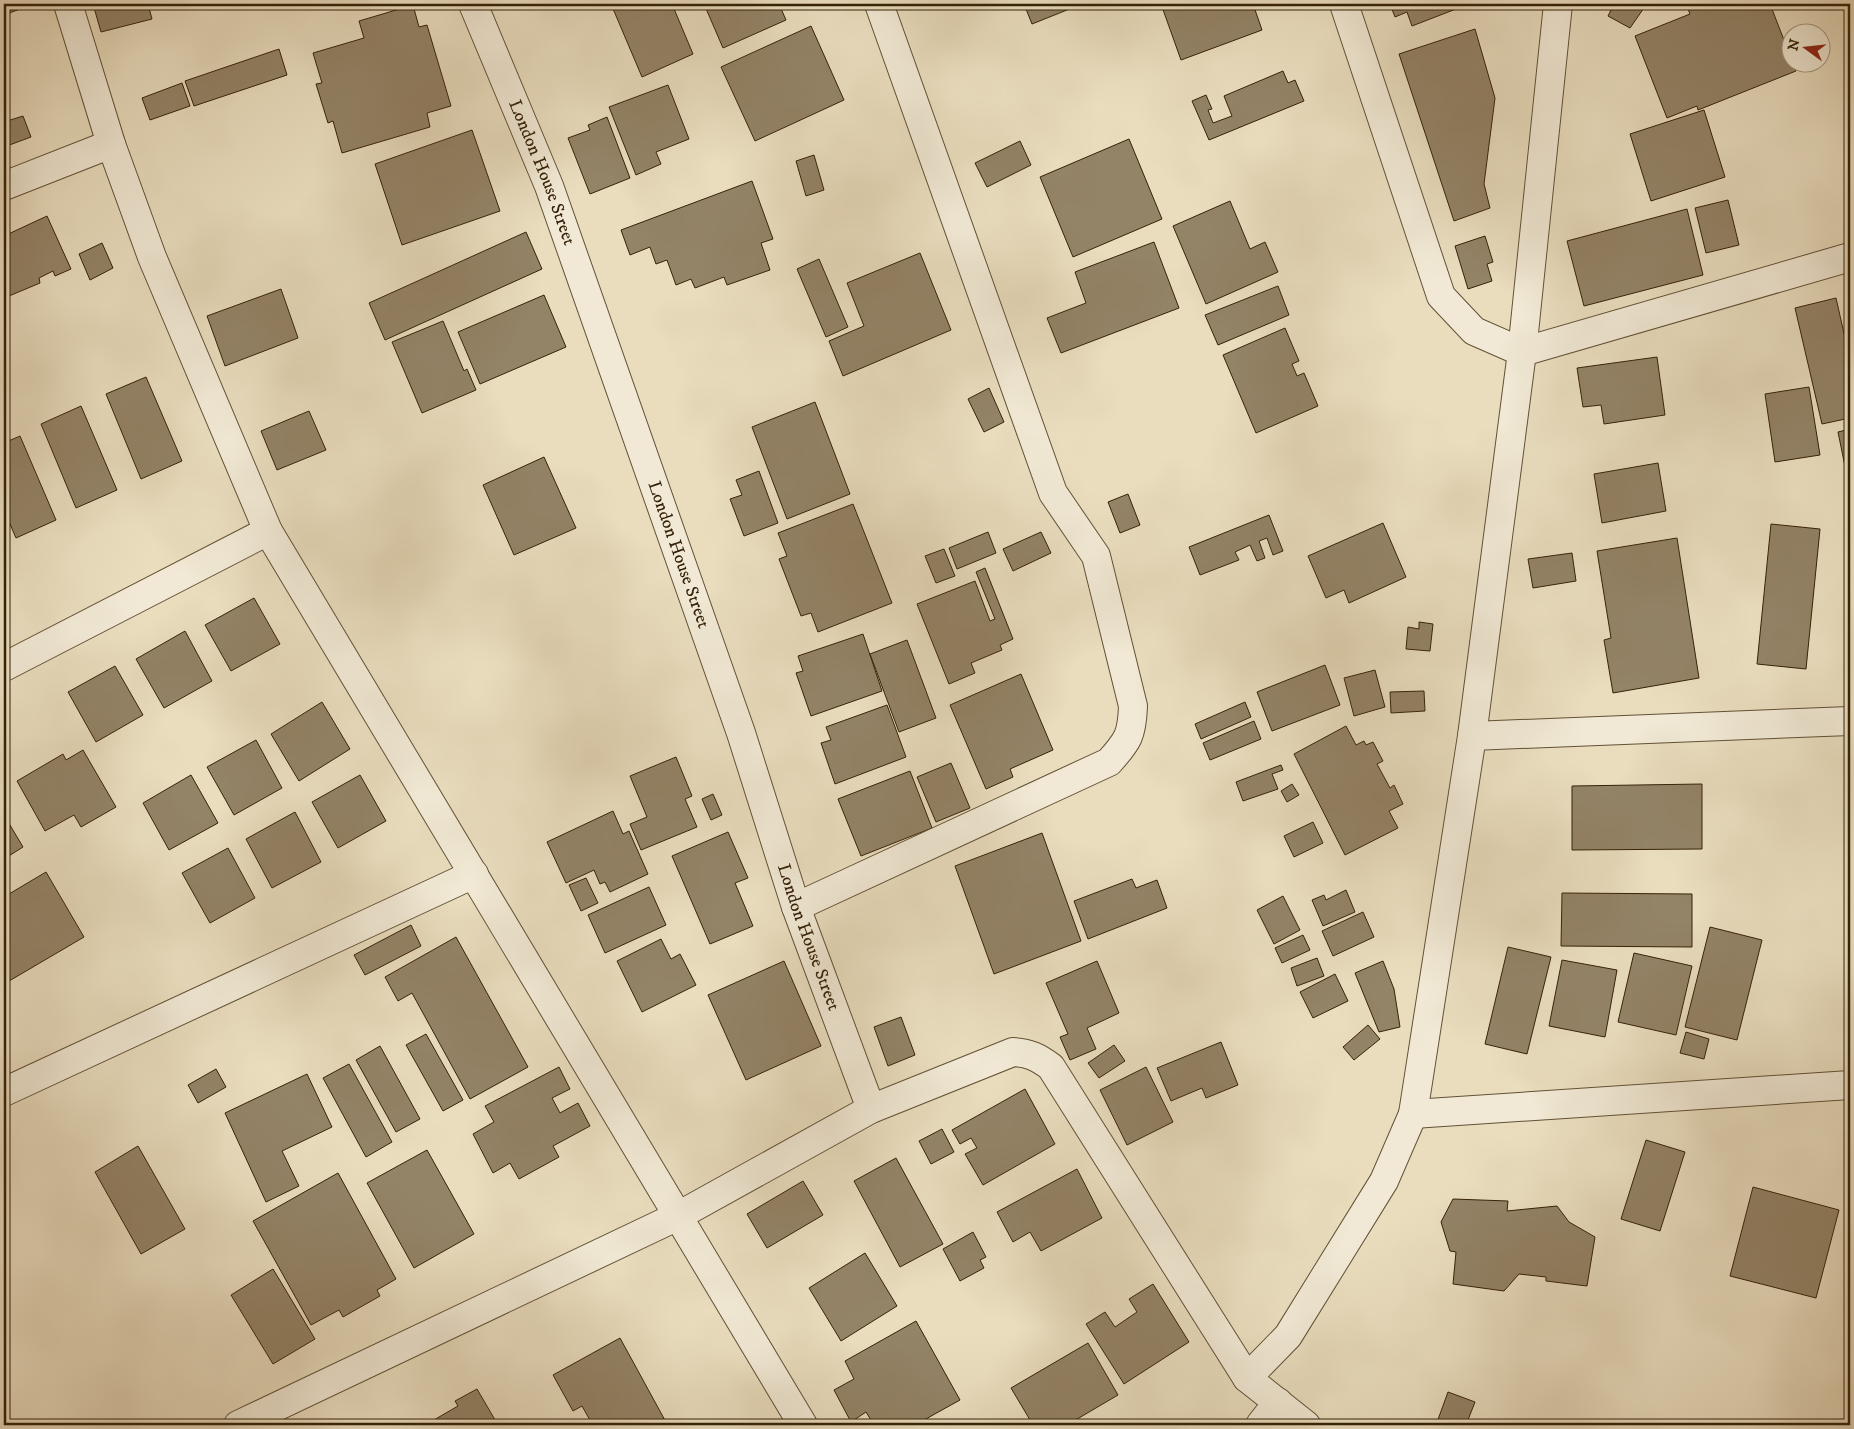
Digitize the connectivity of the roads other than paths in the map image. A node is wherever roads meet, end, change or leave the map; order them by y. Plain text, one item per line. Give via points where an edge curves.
1 (68, 4) edge
2 (473, 4) edge
3 (879, 4) edge
4 (1344, 4) edge
5 (1558, 4) edge
6 (111, 144) junction
7 (4, 186) edge
8 (1850, 257) edge
9 (1522, 352) junction
10 (268, 531) junction
11 (4, 667) edge
12 (1850, 721) edge
13 (1472, 736) junction
14 (474, 874) junction
15 (796, 907) junction
16 (1850, 1085) edge
17 (4, 1092) edge
18 (871, 1108) junction
19 (1413, 1114) junction
20 (678, 1216) junction
21 (1247, 1378) junction
22 (1278, 1402) junction
23 (238, 1425) edge
24 (803, 1425) edge
25 (1260, 1425) edge
26 (1306, 1425) edge

1 - 6 street
2 - 15 street, London House Street via 553,196 741,733
3 - 15 street via 1053,493 1096,556 1133,706 1133,725 1127,743 1109,762
4 - 9 street via 1441,296 1474,331
5 - 9 street
6 - 7 street
6 - 10 street via 152,257
8 - 9 street
9 - 13 street
10 - 11 street
10 - 14 street
12 - 13 street
13 - 19 street
14 - 17 street
14 - 20 street
15 - 18 street, London House Street
16 - 19 street
18 - 20 street
18 - 21 street via 1013,1052 1040,1058 1051,1067
19 - 21 street via 1384,1182 1288,1336
20 - 23 street
20 - 24 street
21 - 22 street
22 - 25 street
22 - 26 street

